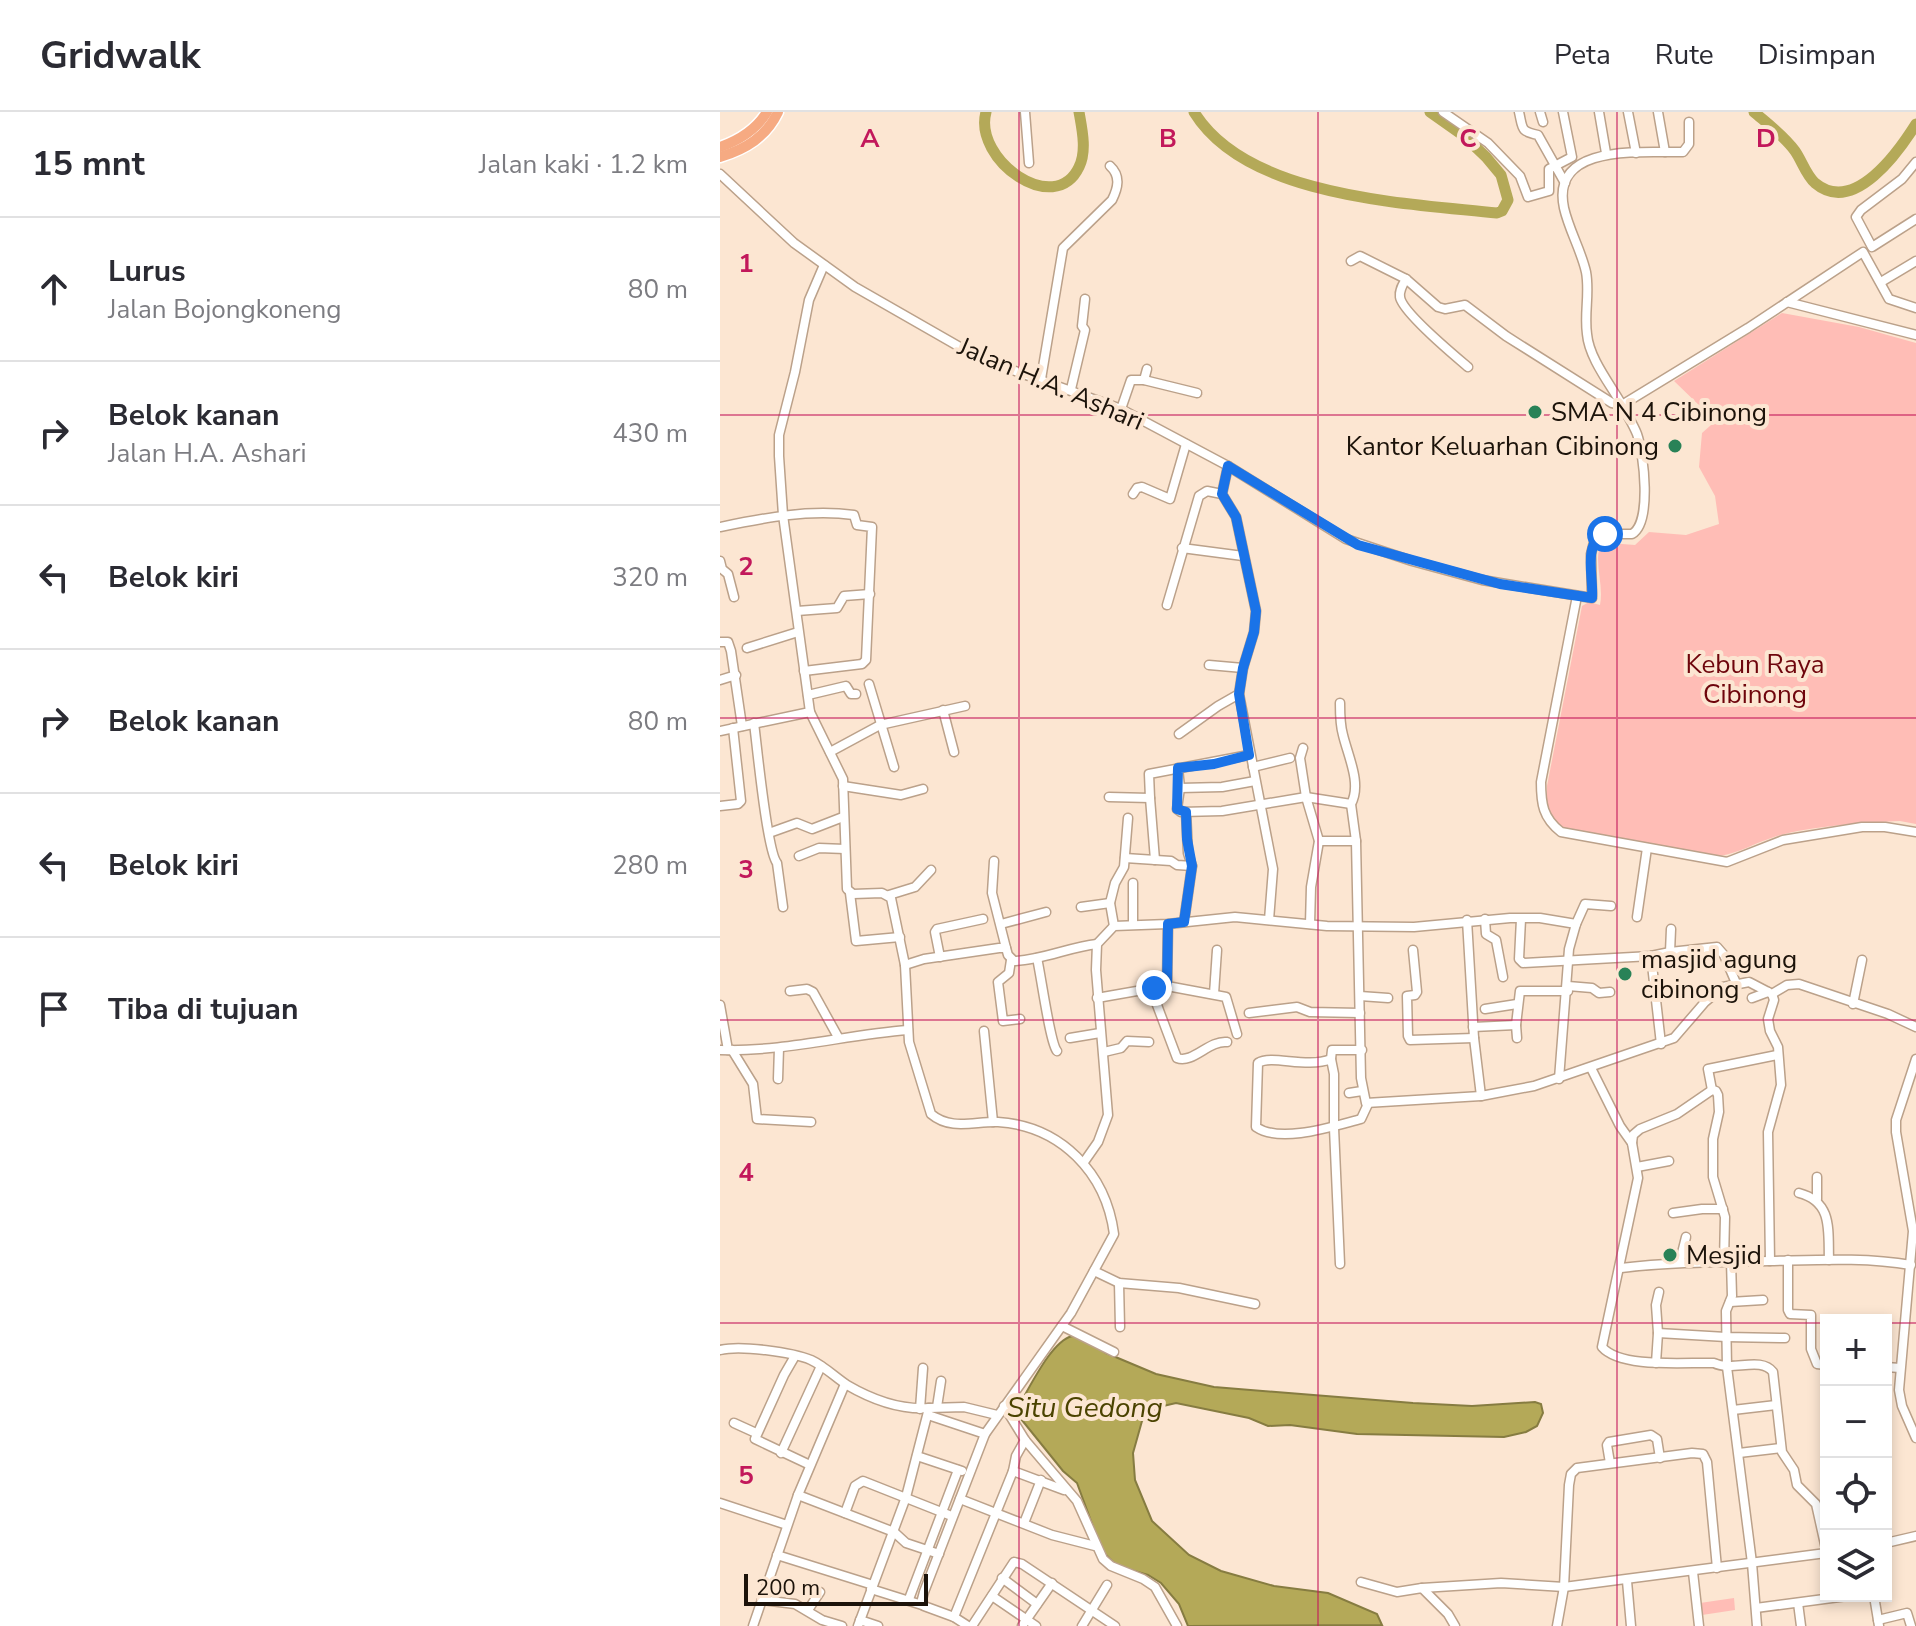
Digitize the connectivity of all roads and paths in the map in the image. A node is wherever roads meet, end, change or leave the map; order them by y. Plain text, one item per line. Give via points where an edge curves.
1 (767, 112) edge
2 (778, 112) edge
3 (1025, 112) edge
4 (1443, 112) edge
5 (1519, 112) edge
6 (1540, 112) edge
7 (1563, 112) edge
8 (1599, 112) edge
9 (1628, 112) edge
10 (1658, 112) edge
11 (1543, 122) dead end
12 (1689, 122) dead end
13 (720, 147) edge
14 (1665, 152) junction
15 (1606, 153) junction
16 (1636, 153) junction
17 (720, 157) edge
18 (1916, 162) edge
19 (1029, 163) dead end
20 (1110, 166) dead end
21 (1555, 166) junction
22 (720, 174) edge
23 (1565, 183) junction
24 (1916, 219) edge
25 (1872, 247) junction
26 (1863, 252) junction
27 (1351, 261) dead end
28 (1916, 261) edge
29 (824, 265) junction
30 (1905, 268) junction
31 (1916, 272) edge
32 (1406, 279) junction
33 (1881, 282) junction
34 (1085, 299) dead end
35 (1787, 302) junction
36 (1916, 308) edge
37 (1916, 335) edge
38 (1468, 367) dead end
39 (1147, 369) dead end
40 (1041, 379) junction
41 (1144, 380) junction
42 (1071, 389) junction
43 (1197, 393) dead end
44 (1622, 405) junction
45 (1121, 409) junction
46 (1186, 444) junction
47 (1228, 466) junction
48 (1133, 494) dead end
49 (1222, 494) junction
50 (783, 515) junction
51 (720, 527) edge
52 (1182, 548) junction
53 (1243, 556) junction
54 (720, 561) edge
55 (870, 594) junction
56 (1577, 596) junction
57 (734, 597) dead end
58 (1167, 605) dead end
59 (797, 611) junction
60 (798, 632) junction
61 (720, 642) edge
62 (747, 648) dead end
63 (1209, 665) dead end
64 (1243, 668) junction
65 (804, 671) junction
66 (736, 675) junction
67 (720, 680) edge
68 (869, 684) dead end
69 (856, 694) dead end
70 (1239, 694) junction
71 (808, 695) junction
72 (1340, 703) dead end
73 (965, 706) dead end
74 (943, 710) junction
75 (810, 712) junction
76 (754, 723) junction
77 (880, 725) junction
78 (738, 727) junction
79 (720, 731) edge
80 (1179, 734) dead end
81 (1303, 748) dead end
82 (830, 752) junction
83 (954, 752) dead end
84 (1249, 755) junction
85 (1290, 758) dead end
86 (894, 767) dead end
87 (1253, 767) junction
88 (1178, 768) junction
89 (1255, 781) junction
90 (843, 786) junction
91 (1180, 788) junction
92 (923, 789) dead end
93 (1109, 797) dead end
94 (1306, 797) junction
95 (1150, 798) junction
96 (1351, 804) junction
97 (720, 806) edge
98 (1261, 806) junction
99 (1186, 812) junction
100 (843, 817) junction
101 (1128, 818) dead end
102 (1916, 832) edge
103 (769, 833) junction
104 (1319, 841) junction
105 (1356, 841) junction
106 (1647, 848) junction
107 (845, 849) junction
108 (799, 856) dead end
109 (1125, 858) junction
110 (1155, 860) junction
111 (994, 861) dead end
112 (1192, 866) junction
113 (931, 870) dead end
114 (1133, 883) dead end
115 (850, 893) junction
116 (889, 895) junction
117 (1110, 903) junction
118 (1611, 906) dead end
119 (783, 907) dead end
120 (1081, 907) dead end
121 (1046, 912) dead end
122 (1637, 917) dead end
123 (983, 919) dead end
124 (1485, 919) junction
125 (1521, 919) junction
126 (1269, 920) junction
127 (1467, 920) junction
128 (1184, 922) junction
129 (1001, 924) junction
130 (1133, 924) junction
131 (1168, 924) junction
132 (1310, 924) junction
133 (1576, 924) junction
134 (1114, 926) junction
135 (1357, 926) junction
136 (1671, 929) dead end
137 (900, 937) junction
138 (1097, 944) junction
139 (1006, 948) junction
140 (1217, 950) dead end
141 (1413, 950) dead end
142 (1670, 952) junction
143 (1651, 956) junction
144 (940, 957) junction
145 (1037, 958) junction
146 (1011, 960) junction
147 (1862, 960) dead end
148 (1569, 962) junction
149 (905, 965) junction
150 (1503, 977) dead end
151 (1736, 983) junction
152 (1167, 986) junction
153 (1154, 988) junction
154 (1568, 988) junction
155 (790, 991) dead end
156 (1610, 992) dead end
157 (1770, 993) junction
158 (1214, 994) junction
159 (1360, 996) junction
160 (1097, 998) junction
161 (1388, 998) dead end
162 (1752, 998) dead end
163 (1517, 1004) junction
164 (1853, 1004) junction
165 (720, 1005) edge
166 (1485, 1009) dead end
167 (1249, 1013) dead end
168 (1360, 1013) junction
169 (1020, 1019) dead end
170 (1516, 1025) junction
171 (1473, 1027) junction
172 (1916, 1027) edge
173 (908, 1030) junction
174 (984, 1031) dead end
175 (1100, 1033) junction
176 (1237, 1034) dead end
177 (838, 1037) junction
178 (1070, 1038) dead end
179 (1474, 1038) junction
180 (1517, 1038) dead end
181 (1149, 1042) dead end
182 (1227, 1042) dead end
183 (1661, 1044) junction
184 (779, 1048) junction
185 (727, 1050) edge
186 (1362, 1050) junction
187 (1057, 1051) dead end
188 (1104, 1052) junction
189 (1777, 1055) junction
190 (1331, 1059) junction
191 (1916, 1059) edge
192 (1591, 1068) junction
193 (778, 1079) dead end
194 (1559, 1079) junction
195 (1712, 1090) junction
196 (1362, 1091) junction
197 (1349, 1093) dead end
198 (1481, 1096) junction
199 (1368, 1104) junction
200 (811, 1122) dead end
201 (993, 1122) junction
202 (1334, 1128) junction
203 (1632, 1143) junction
204 (1669, 1161) dead end
205 (1084, 1162) junction
206 (1637, 1167) junction
207 (1817, 1177) dead end
208 (1799, 1193) dead end
209 (1817, 1199) junction
210 (1723, 1209) junction
211 (1673, 1213) dead end
212 (1756, 1217) dead end
213 (1768, 1217) junction
214 (1686, 1237) dead end
215 (1788, 1260) junction
216 (1829, 1260) junction
217 (1680, 1261) junction
218 (1727, 1261) junction
219 (1770, 1261) junction
220 (1340, 1264) dead end
221 (1911, 1265) junction
222 (1621, 1268) junction
223 (1094, 1271) junction
224 (1119, 1283) junction
225 (1659, 1292) dead end
226 (1763, 1300) dead end
227 (1730, 1302) junction
228 (1255, 1304) dead end
229 (1062, 1326) junction
230 (1120, 1327) dead end
231 (1658, 1333) junction
232 (1726, 1337) junction
233 (1785, 1338) dead end
234 (720, 1350) edge
235 (1114, 1352) dead end
236 (795, 1356) junction
237 (1656, 1363) junction
238 (1820, 1364) edge
239 (821, 1366) junction
240 (1727, 1367) junction
241 (1892, 1367) edge
242 (923, 1368) dead end
243 (1900, 1368) junction
244 (941, 1381) dead end
245 (845, 1384) junction
246 (1776, 1405) junction
247 (1004, 1406) junction
248 (928, 1410) junction
249 (1733, 1410) junction
250 (997, 1415) junction
251 (734, 1423) dead end
252 (756, 1433) junction
253 (985, 1434) junction
254 (1916, 1438) edge
255 (1025, 1440) junction
256 (1781, 1448) junction
257 (781, 1453) junction
258 (1739, 1453) junction
259 (917, 1456) junction
260 (1660, 1458) junction
261 (1610, 1463) junction
262 (810, 1465) junction
263 (958, 1470) junction
264 (1013, 1471) junction
265 (970, 1474) junction
266 (1041, 1480) junction
267 (1071, 1493) junction
268 (798, 1495) junction
269 (906, 1497) junction
270 (960, 1499) junction
271 (720, 1503) edge
272 (845, 1513) junction
273 (995, 1513) junction
274 (948, 1515) junction
275 (1024, 1523) junction
276 (787, 1525) junction
277 (1822, 1530) edge
278 (894, 1532) junction
279 (1916, 1536) edge
280 (1892, 1542) edge
281 (1095, 1546) junction
282 (929, 1551) junction
283 (1820, 1552) edge
284 (939, 1554) junction
285 (777, 1555) junction
286 (1752, 1563) junction
287 (1717, 1568) junction
288 (1693, 1572) junction
289 (1002, 1578) junction
290 (1627, 1581) junction
291 (1361, 1582) dead end
292 (1052, 1583) junction
293 (1107, 1585) dead end
294 (872, 1587) junction
295 (1564, 1587) junction
296 (1422, 1588) junction
297 (820, 1592) dead end
298 (992, 1596) junction
299 (909, 1599) junction
300 (1820, 1599) edge
301 (762, 1600) junction
302 (1875, 1602) edge
303 (1798, 1603) junction
304 (1037, 1604) junction
305 (922, 1605) junction
306 (1756, 1608) junction
307 (808, 1610) junction
308 (1092, 1610) junction
309 (954, 1617) junction
310 (859, 1623) edge
311 (1024, 1623) edge
312 (1879, 1623) edge
313 (753, 1626) edge
314 (842, 1626) edge
315 (878, 1626) edge
316 (970, 1626) edge
317 (1036, 1626) edge
318 (1082, 1626) edge
319 (1115, 1626) edge
320 (1177, 1626) edge
321 (1455, 1626) edge
322 (1557, 1626) edge
323 (1631, 1626) edge
324 (1699, 1626) edge
325 (1757, 1626) edge
326 (1801, 1626) edge
327 (1911, 1626) edge

1 - 13 main road via 741,138
2 - 17 main road via 756,140
3 - 19 street
4 - 21 street via 1488,143 1520,176 1528,197 1549,191 1547,171
5 - 21 street via 1524,132 1538,135
6 - 11 street
7 - 21 street via 1572,157
8 - 15 street
9 - 16 street
10 - 14 street
12 - 14 street via 1686,150
14 - 16 street
15 - 16 street
15 - 23 street via 1577,167
18 - 25 street via 1858,214
20 - 40 street via 1117,179 1112,200 1063,248
21 - 23 street
22 - 29 street, Jalan H.A. Ashari
23 - 44 street via 1564,208 1586,276 1587,336
24 - 25 street
25 - 26 street
26 - 33 street
26 - 35 street
27 - 32 street via 1360,256
28 - 30 street
29 - 40 street, Jalan H.A. Ashari via 971,354
29 - 50 street via 809,300 779,435
30 - 31 street
30 - 33 street
32 - 38 street via 1402,304
32 - 44 street via 1438,307 1465,305 1506,336
33 - 36 street via 1892,301
34 - 42 street via 1085,330
35 - 37 street
35 - 44 street
39 - 41 street
40 - 42 street, Jalan H.A. Ashari
41 - 43 street
41 - 45 street via 1131,380
42 - 45 street, Jalan H.A. Ashari
44 - 56 street, Jalan H.A. Ashari via 1641,451 1643,515 1638,531 1605,534 1594,542 1592,598
45 - 46 street, Jalan H.A. Ashari
46 - 47 street, Jalan H.A. Ashari
46 - 48 street via 1170,499 1142,487
47 - 49 street
47 - 56 street, Jalan H.A. Ashari via 1358,545 1482,580
49 - 52 street via 1201,492
49 - 53 street via 1236,517
50 - 51 street
50 - 55 street via 854,515 857,525 871,526
50 - 59 street
52 - 53 street
52 - 58 street
53 - 64 street via 1256,611
54 - 57 street
55 - 59 street via 844,596 837,608
55 - 65 street via 864,663
56 - 106 street via 1541,782 1542,808 1561,832
59 - 60 street
60 - 62 street
60 - 65 street
61 - 66 street via 729,643
63 - 64 street
64 - 70 street
65 - 71 street
66 - 67 street
66 - 78 street
68 - 77 street
69 - 71 street via 846,686
70 - 80 street
70 - 84 street
71 - 75 street
72 - 96 street via 1354,776
73 - 74 street
74 - 77 street
74 - 83 street
75 - 76 street
75 - 82 street
76 - 78 street
76 - 103 street
77 - 82 street
77 - 86 street
78 - 79 street
78 - 97 street via 741,801
81 - 94 street
82 - 90 street
84 - 87 street
84 - 88 street
85 - 87 street
87 - 89 street
88 - 91 street
88 - 95 street via 1148,775
89 - 91 street
89 - 98 street
90 - 92 street via 901,795
90 - 100 street
91 - 99 street via 1177,809
93 - 95 street
94 - 96 street
94 - 98 street
94 - 104 street
95 - 110 street
96 - 105 street
98 - 99 street
98 - 126 street via 1274,877
99 - 112 street
100 - 103 street via 812,829 797,823
100 - 107 street
101 - 109 street
102 - 106 street via 1876,826 1847,829 1783,840 1731,862
103 - 119 street
104 - 105 street
104 - 132 street
105 - 135 street
106 - 122 street
107 - 108 street via 819,848
107 - 115 street
109 - 110 street
109 - 117 street
110 - 112 street
111 - 129 street via 992,893
112 - 128 street
113 - 116 street via 915,887
114 - 130 street
115 - 116 street
115 - 137 street via 856,941
116 - 137 street
117 - 120 street
117 - 134 street
118 - 133 street via 1585,904
121 - 129 street
123 - 144 street via 937,929
124 - 125 street
124 - 127 street
124 - 150 street via 1486,934 1500,950
125 - 133 street
125 - 148 street via 1521,962
126 - 128 street
126 - 132 street
127 - 135 street via 1414,927
127 - 171 street
128 - 131 street
129 - 139 street
130 - 131 street
130 - 134 street
131 - 152 street
132 - 135 street
133 - 148 street
134 - 138 street
135 - 159 street
136 - 142 street
137 - 149 street
138 - 145 street
138 - 160 street
139 - 144 street
139 - 146 street
140 - 158 street
141 - 179 street via 1417,992 1406,998 1410,1040
142 - 143 street
142 - 151 street via 1717,947
143 - 148 street
143 - 183 street
144 - 149 street
145 - 146 street
145 - 187 street via 1051,1043
146 - 169 street via 1009,973 998,982 1003,1021
147 - 164 street
148 - 154 street
149 - 173 street
151 - 157 street via 1754,983
151 - 183 street via 1716,992 1677,1036
152 - 153 street
152 - 158 street
153 - 160 street
153 - 182 street via 1161,1020 1179,1059 1215,1042
154 - 156 street
154 - 163 street via 1522,990
154 - 194 street
155 - 177 street via 813,992
157 - 162 street
157 - 164 street via 1799,984
157 - 189 street via 1774,1000 1768,1027
158 - 176 street via 1228,999
159 - 161 street
159 - 168 street
160 - 175 street
163 - 166 street
163 - 170 street
164 - 172 street
165 - 185 street
167 - 168 street via 1297,1007
168 - 186 street
170 - 171 street
170 - 180 street
171 - 179 street
173 - 177 street
173 - 201 street via 931,1114 963,1125
174 - 201 street
175 - 178 street
175 - 188 street
177 - 184 street
179 - 198 street
181 - 188 street via 1127,1041
183 - 192 street
184 - 185 street
184 - 193 street
185 - 200 street via 753,1084 757,1119
186 - 190 street via 1332,1050
186 - 196 street
188 - 205 street via 1108,1115
189 - 195 street via 1707,1069
189 - 213 street via 1781,1085 1768,1132
190 - 202 street
190 - 202 street via 1258,1063 1255,1125 1301,1134
191 - 221 street via 1896,1120 1911,1215
192 - 194 street
192 - 203 street
194 - 198 street
195 - 203 street via 1677,1114 1640,1129
195 - 210 street via 1719,1104 1713,1177
196 - 197 street
196 - 199 street
198 - 199 street
199 - 202 street via 1361,1119
201 - 205 street via 1050,1136
202 - 220 street
203 - 206 street
204 - 206 street
205 - 223 street via 1108,1209 1112,1239
206 - 222 street
207 - 209 street
208 - 209 street
209 - 216 street via 1825,1213
210 - 211 street
210 - 218 street
212 - 213 street
213 - 219 street
214 - 217 street
215 - 216 street
215 - 219 street
215 - 238 street via 1788,1310 1811,1315 1811,1349
216 - 221 street
217 - 218 street
217 - 222 street
218 - 219 street
218 - 227 street
221 - 243 street
222 - 237 street via 1602,1347 1612,1355
223 - 224 street
223 - 229 street
224 - 228 street via 1179,1288
224 - 230 street
225 - 231 street
226 - 227 street
227 - 232 street
229 - 235 street
229 - 247 street
231 - 232 street
231 - 237 street
232 - 233 street
232 - 240 street
234 - 236 street via 741,1346
236 - 239 street
236 - 252 street
237 - 240 street
239 - 245 street
239 - 257 street
240 - 246 street via 1768,1366
240 - 249 street
241 - 243 street
242 - 248 street
243 - 254 street via 1902,1406
244 - 248 street
245 - 248 street via 876,1398
245 - 262 street
246 - 249 street
246 - 256 street
247 - 250 street
247 - 255 street
248 - 250 street via 977,1408
248 - 253 street
248 - 259 street
249 - 258 street
250 - 253 street
251 - 252 street
252 - 257 street via 757,1441
253 - 265 street
255 - 264 street
255 - 267 street
256 - 258 street
256 - 277 street via 1797,1485 1816,1504
257 - 262 street
258 - 286 street
259 - 263 street
259 - 269 street
260 - 261 street
260 - 261 street via 1657,1439 1651,1435 1609,1442
260 - 287 street via 1696,1453 1707,1459
261 - 295 street via 1577,1468 1571,1474
262 - 268 street
263 - 265 street
263 - 274 street
264 - 266 street
264 - 273 street
265 - 270 street
266 - 267 street
266 - 275 street
267 - 281 street
268 - 272 street
268 - 276 street
269 - 272 street via 858,1482
269 - 274 street
269 - 278 street
270 - 273 street
270 - 274 street
271 - 276 street
272 - 278 street
273 - 275 street
273 - 309 street
274 - 282 street
274 - 284 street
275 - 281 street
276 - 285 street
278 - 282 street
278 - 294 street
279 - 280 street
281 - 320 street via 1111,1566 1155,1587
282 - 284 street
282 - 299 street
283 - 286 street
284 - 305 street
285 - 294 street
285 - 301 street
286 - 287 street
286 - 306 street
287 - 288 street
288 - 290 street
288 - 324 street
289 - 292 street via 1014,1562
289 - 298 street
289 - 304 street
290 - 295 street
290 - 323 street
291 - 296 street via 1397,1592
292 - 304 street
292 - 308 street
293 - 308 street
294 - 299 street
294 - 310 street
295 - 296 street via 1501,1583
295 - 322 street
296 - 321 street
297 - 307 street
298 - 311 street
298 - 316 street
299 - 305 street
300 - 303 street
301 - 307 street
301 - 313 street
302 - 312 street
303 - 306 street
303 - 326 street
304 - 311 street
305 - 309 street
306 - 325 street
307 - 314 street
308 - 318 street
308 - 319 street
309 - 316 street
310 - 315 street
311 - 317 street
312 - 327 street via 1907,1613

